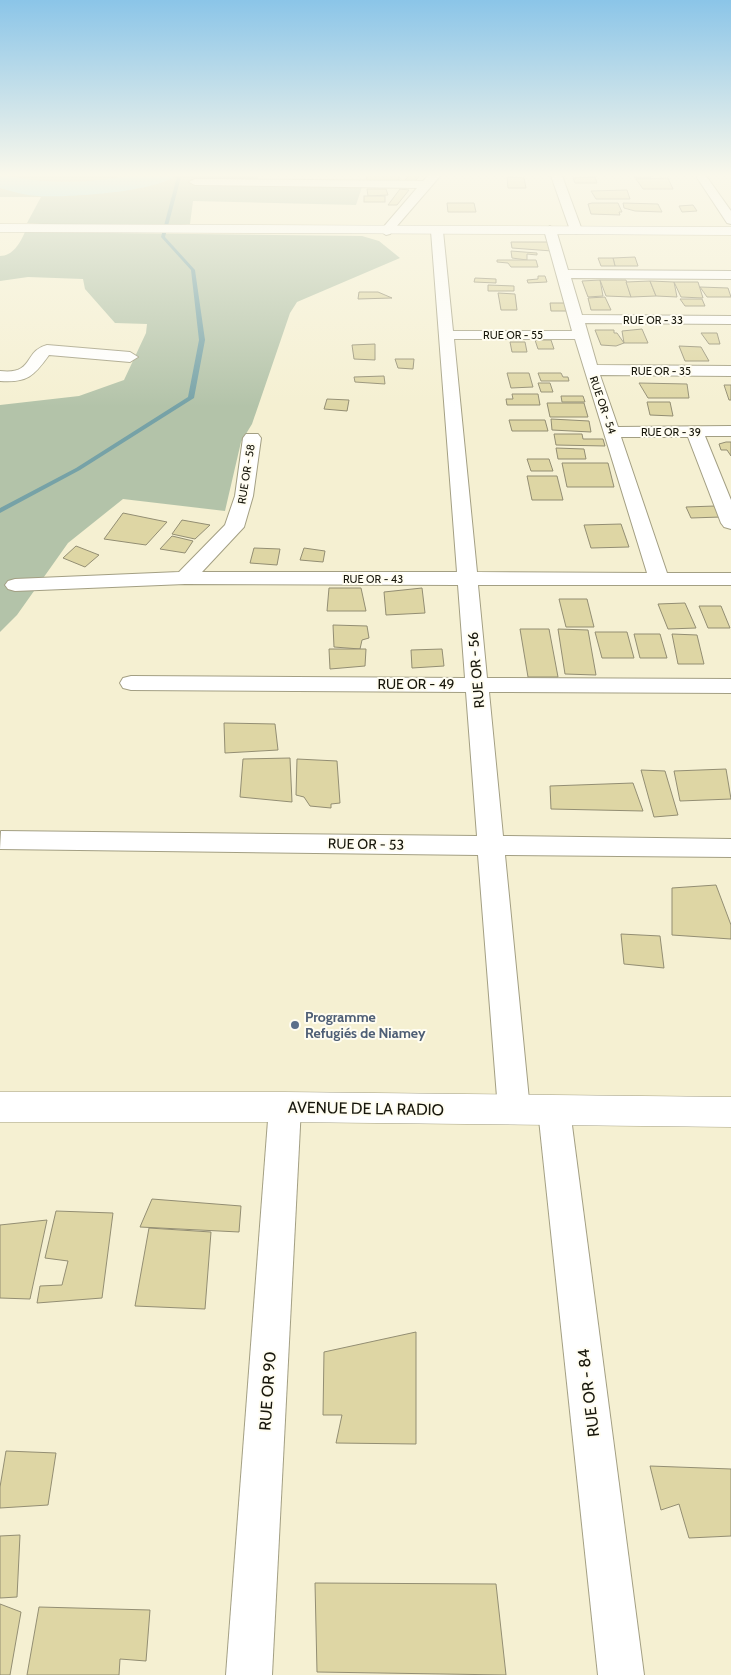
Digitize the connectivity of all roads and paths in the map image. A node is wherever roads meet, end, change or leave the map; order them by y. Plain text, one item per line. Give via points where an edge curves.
1 (439, 251) edge
2 (556, 251) edge
3 (562, 274) junction
4 (731, 275) edge
5 (731, 320) edge
6 (578, 327) junction
7 (446, 335) junction
8 (130, 357) dead end
9 (591, 370) junction
10 (731, 371) edge
11 (0, 376) edge
12 (694, 431) junction
13 (731, 431) edge
14 (612, 432) junction
15 (252, 438) dead end
16 (731, 523) edge
17 (185, 578) junction
18 (659, 579) junction
19 (731, 579) edge
20 (468, 580) junction
21 (15, 585) dead end
22 (131, 683) dead end
23 (477, 685) junction
24 (731, 686) edge
25 (1, 840) edge
26 (491, 846) junction
27 (731, 848) edge
28 (0, 1107) edge
29 (285, 1107) junction
30 (514, 1110) junction
31 (554, 1110) junction
32 (731, 1112) edge
33 (249, 1675) edge
34 (622, 1675) edge

1 - 7 street, RUE OR - 56
2 - 3 street, RUE OR - 54
3 - 4 street
3 - 6 street, RUE OR - 54
5 - 6 street, RUE OR - 33
6 - 7 street, RUE OR - 55
6 - 9 street, RUE OR - 54
7 - 20 street, RUE OR - 56
8 - 11 street via 47,350 27,374
9 - 10 street, RUE OR - 35
9 - 14 street, RUE OR - 54
12 - 13 street, RUE OR - 39
12 - 14 street, RUE OR - 39
12 - 16 street
14 - 18 street, RUE OR - 54
15 - 17 street, RUE OR - 58 via 244,496 234,527
17 - 20 street, RUE OR - 43
17 - 21 street, RUE OR - 43
18 - 19 street, RUE OR - 43
18 - 20 street, RUE OR - 43
20 - 23 street, RUE OR - 56
22 - 23 street, RUE OR - 49
23 - 24 street, RUE OR - 49
23 - 26 street, RUE OR - 56
25 - 26 street, RUE OR - 53
26 - 27 street, RUE OR - 53
26 - 30 street, RUE OR - 56
28 - 29 street, AVENUE DE LA RADIO
29 - 30 street, AVENUE DE LA RADIO
29 - 33 street, RUE OR 90
30 - 31 street, AVENUE DE LA RADIO
31 - 32 street, AVENUE DE LA RADIO
31 - 34 street, RUE OR - 84

